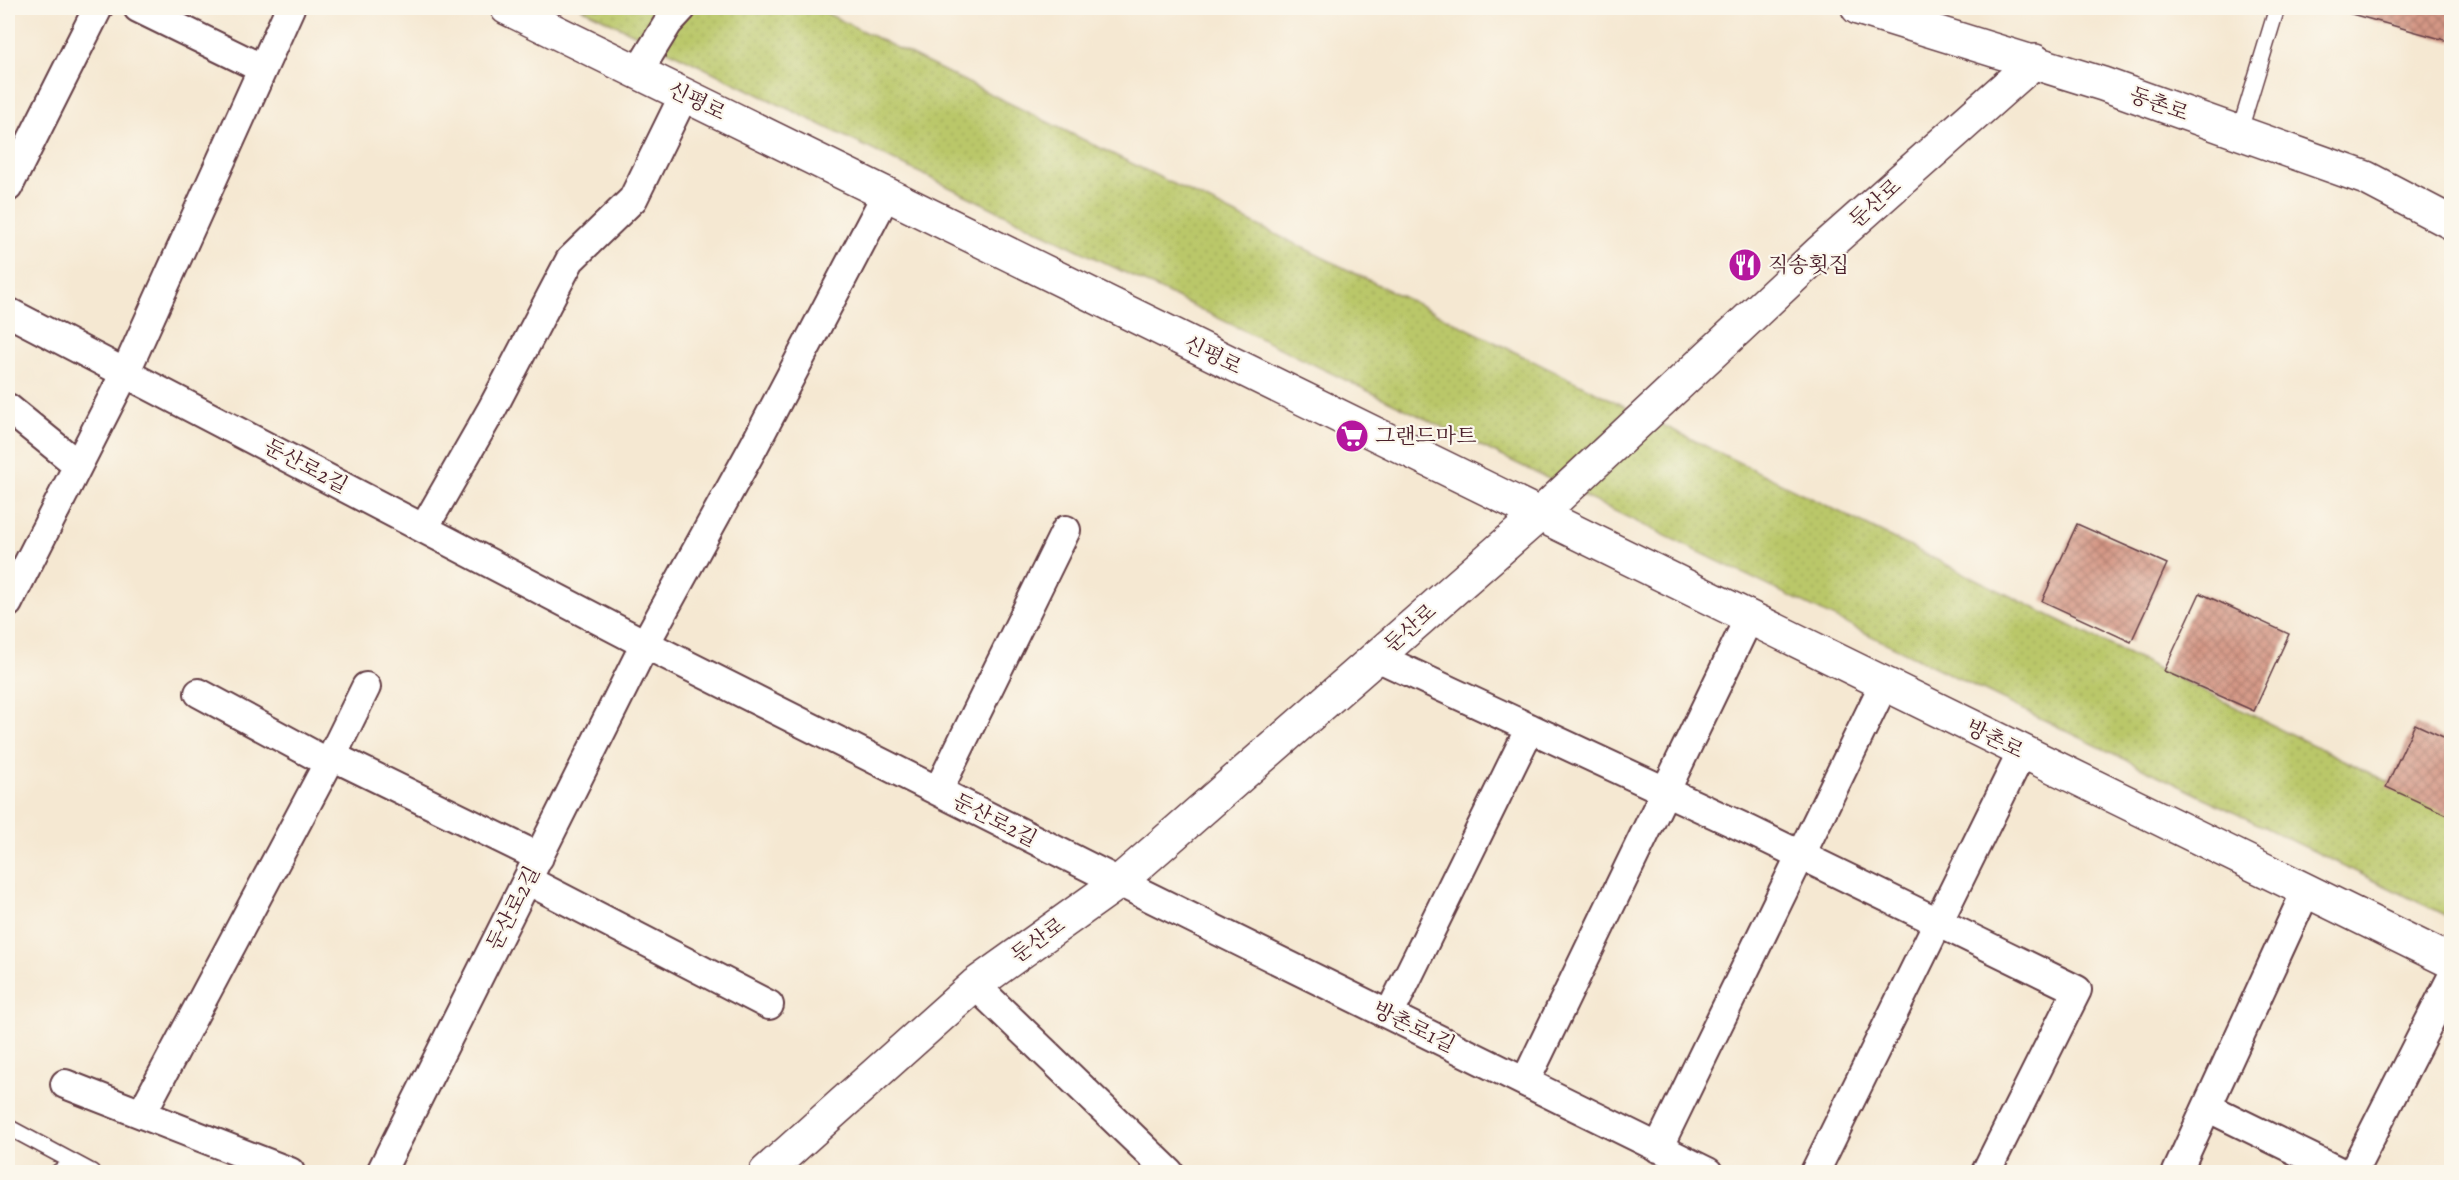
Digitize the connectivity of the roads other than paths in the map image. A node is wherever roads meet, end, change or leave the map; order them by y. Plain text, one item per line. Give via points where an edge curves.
1 (98, 8) edge
2 (138, 8) edge
3 (290, 8) edge
4 (507, 8) edge
5 (682, 8) edge
6 (1858, 8) edge
7 (2277, 8) edge
8 (2035, 61) junction
9 (261, 68) junction
10 (638, 72) junction
11 (684, 95) junction
12 (2240, 133) junction
13 (8, 187) edge
14 (886, 195) junction
15 (2451, 223) edge
16 (8, 312) edge
17 (126, 371) junction
18 (8, 408) edge
19 (78, 465) junction
20 (1539, 515) junction
21 (424, 528) junction
22 (1066, 530) dead end
23 (8, 603) edge
24 (1749, 618) junction
25 (645, 644) junction
26 (1377, 657) junction
27 (1884, 684) junction
28 (366, 687) dead end
29 (199, 693) dead end
30 (1530, 728) junction
31 (2022, 752) junction
32 (330, 759) junction
33 (938, 791) junction
34 (1667, 792) junction
35 (1802, 856) junction
36 (533, 868) junction
37 (1119, 882) junction
38 (2306, 891) junction
39 (1939, 923) junction
40 (2451, 962) edge
41 (2451, 977) edge
42 (975, 985) junction
43 (769, 1005) dead end
44 (1389, 1015) junction
45 (1525, 1082) junction
46 (65, 1084) dead end
47 (2207, 1107) junction
48 (142, 1113) junction
49 (8, 1127) edge
50 (1660, 1157) edge
51 (75, 1164) junction
52 (58, 1173) edge
53 (92, 1173) edge
54 (290, 1173) edge
55 (381, 1173) edge
56 (766, 1173) edge
57 (1169, 1173) edge
58 (1708, 1173) edge
59 (1815, 1173) edge
60 (1986, 1173) edge
61 (2177, 1173) edge
62 (2340, 1173) edge
63 (2353, 1173) edge

1 - 13 street
2 - 9 street
3 - 9 street
4 - 10 street, 신평로
5 - 10 street via 668,23
6 - 8 street, 동촌로
7 - 12 lane
8 - 12 street, 동촌로
8 - 20 street, 둔산로 via 1821,251
9 - 17 street
10 - 11 street, 신평로
11 - 14 street, 신평로
11 - 21 street via 633,200 570,260 492,410
12 - 15 street, 동촌로 via 2366,178
14 - 20 street, 신평로
14 - 25 street, 둔산로2길
16 - 17 street, 둔산로2길
17 - 19 street
17 - 21 street, 둔산로2길
18 - 19 street
19 - 23 street
20 - 24 street, 방촌로
20 - 26 street, 둔산로
21 - 25 street, 둔산로2길
22 - 33 street
24 - 27 street, 방촌로
24 - 34 street
25 - 33 street, 둔산로2길
25 - 36 street, 둔산로2길
26 - 30 street
26 - 37 street, 둔산로
27 - 31 street, 방촌로
27 - 35 street
28 - 32 street
29 - 32 street
30 - 34 street
30 - 44 street
31 - 38 street, 방촌로
31 - 39 street
32 - 36 street
32 - 48 street
33 - 37 street, 둔산로2길
34 - 35 street
34 - 45 street
35 - 39 street
35 - 50 street
36 - 43 street
36 - 55 street, 둔산로2길
37 - 42 street, 둔산로
37 - 44 street, 방촌로1길
38 - 40 street, 방촌로
38 - 47 street
39 - 59 street
39 - 60 street via 2077,990
41 - 63 street
42 - 56 street, 둔산로
42 - 57 street
44 - 45 street, 방촌로1길
45 - 50 street, 방촌로1길
46 - 48 street
47 - 61 street
47 - 62 street
48 - 54 street
49 - 51 lane
50 - 58 street, 방촌로1길
51 - 52 lane
51 - 53 lane

